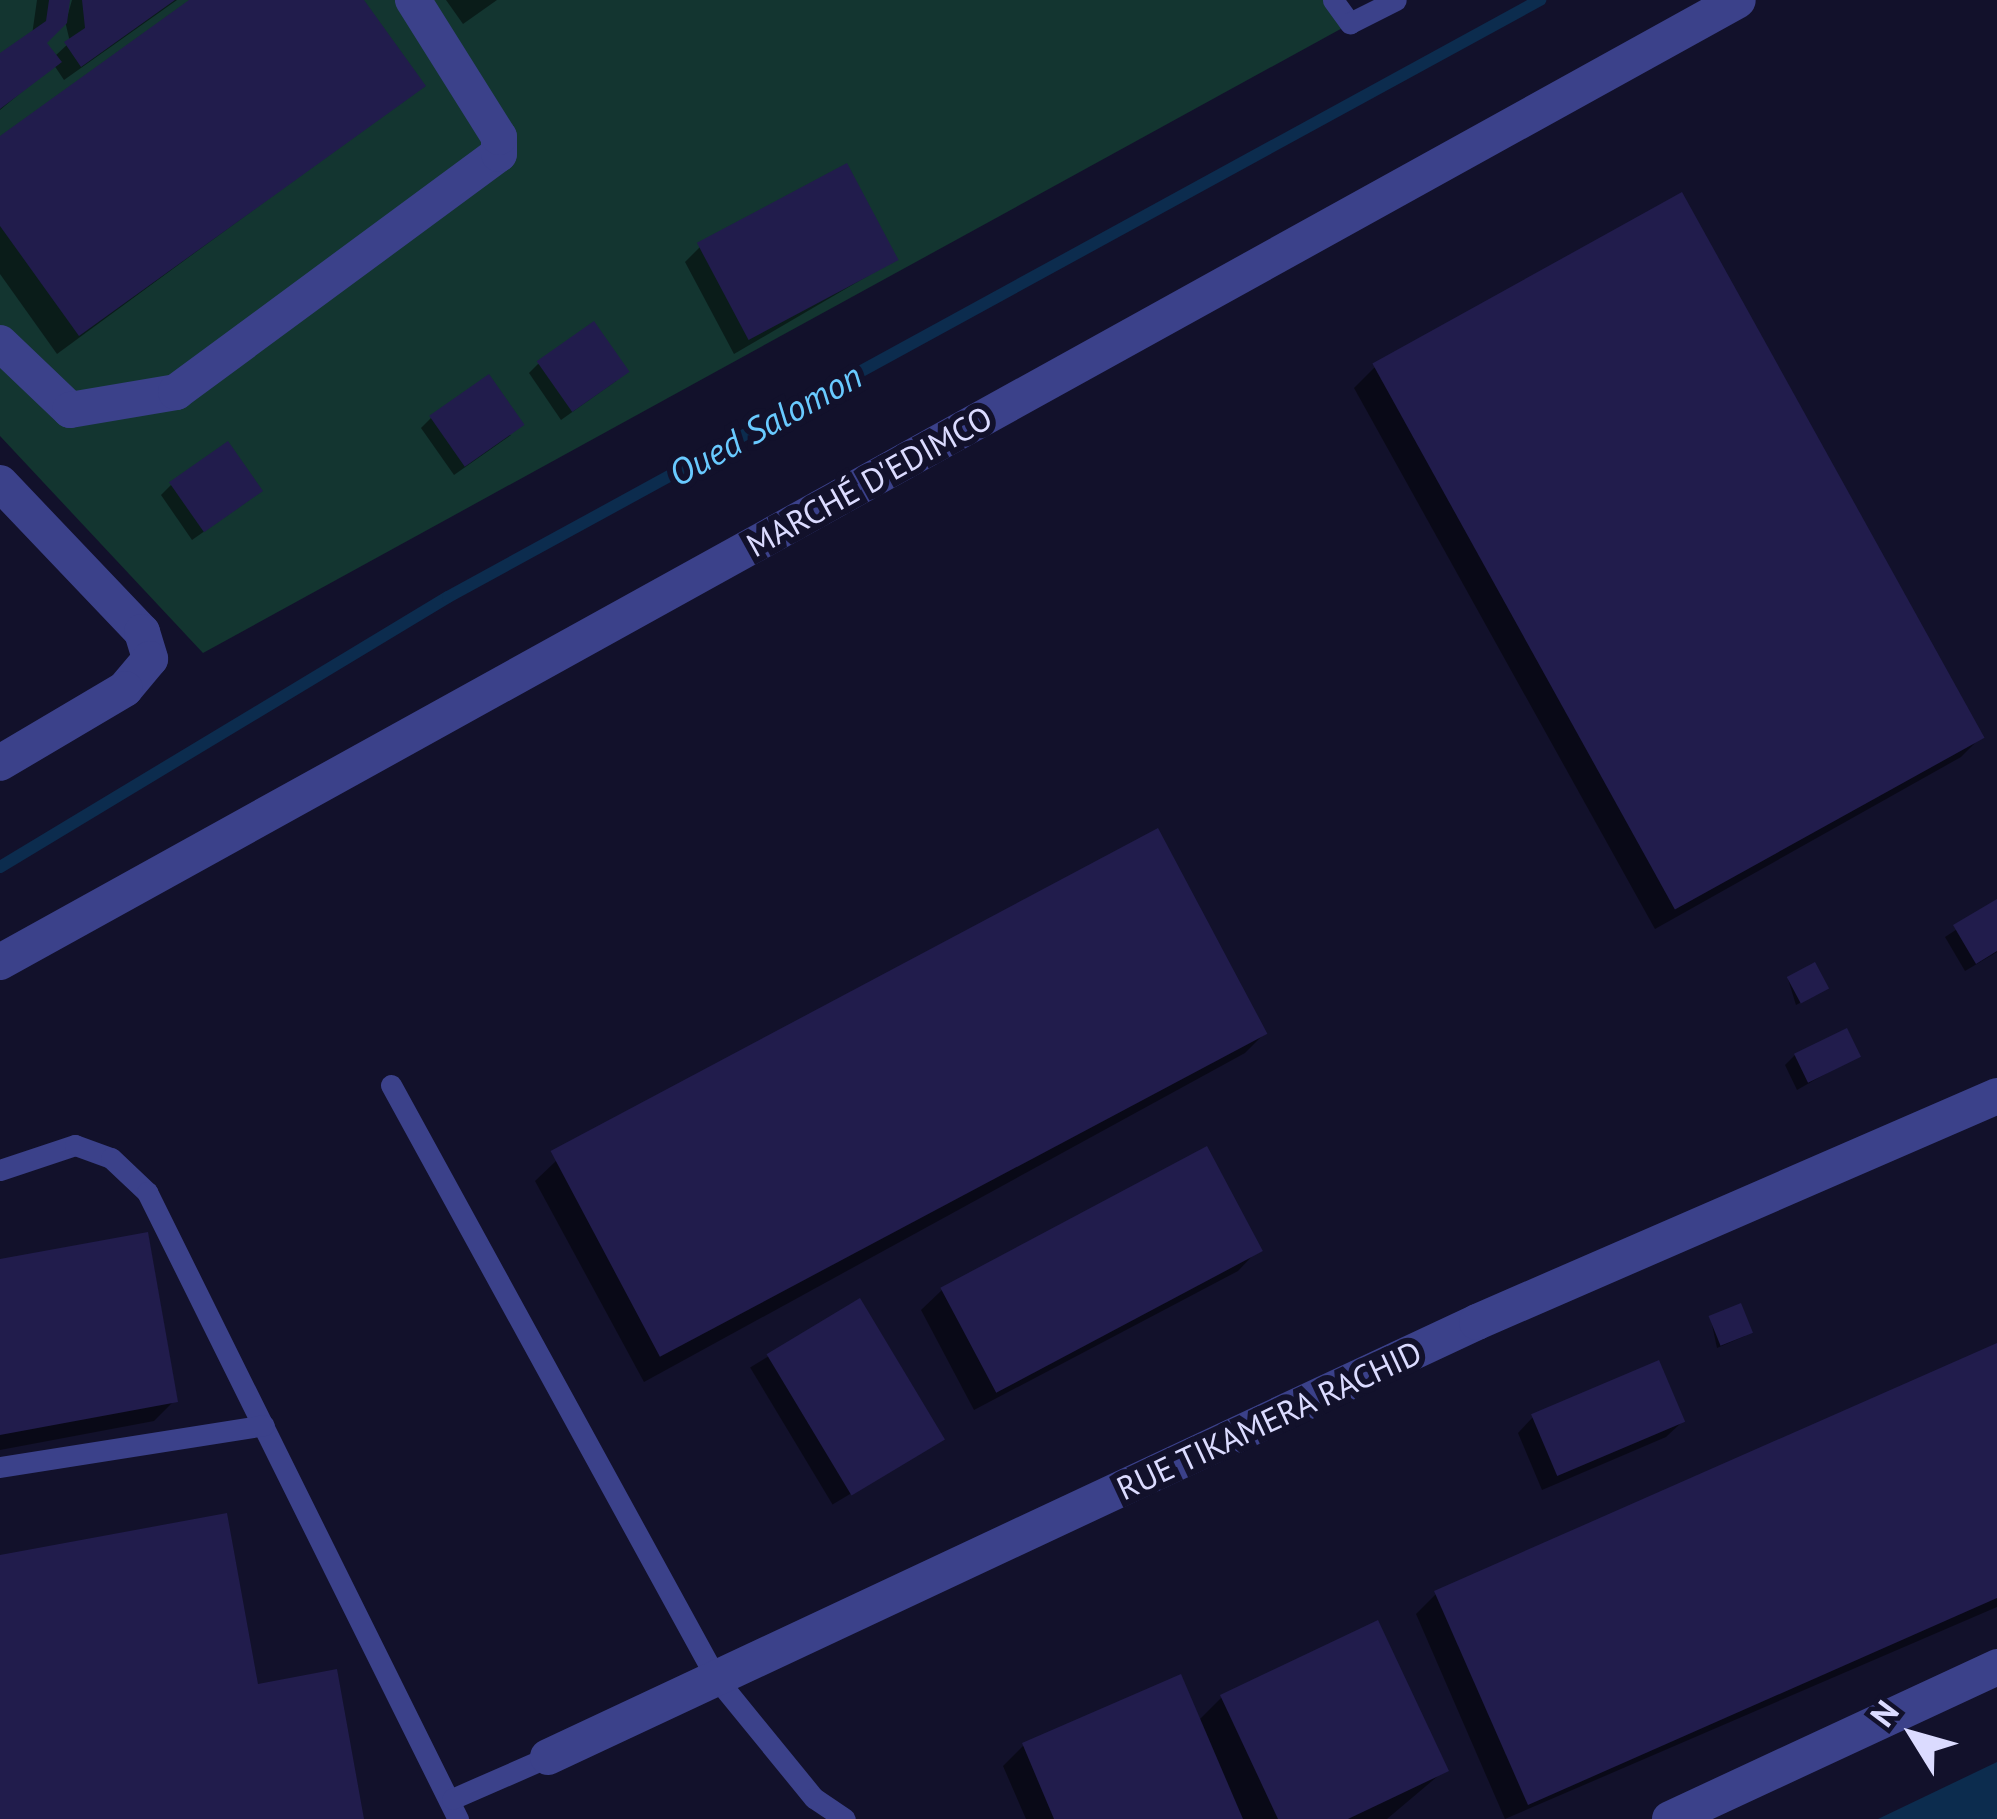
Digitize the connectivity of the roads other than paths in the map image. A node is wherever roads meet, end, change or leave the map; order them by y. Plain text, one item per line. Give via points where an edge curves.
1 (413, 0) edge
2 (1333, 0) edge
3 (1396, 0) edge
4 (1738, 0) edge
5 (0, 344) edge
6 (0, 482) edge
7 (0, 763) edge
8 (0, 962) edge
9 (392, 1085) dead end
10 (1997, 1096) edge
11 (0, 1170) edge
12 (264, 1425) junction
13 (0, 1467) edge
14 (1997, 1667) edge
15 (716, 1678) junction
16 (548, 1756) joint
17 (455, 1809) edge
18 (845, 1819) edge
19 (1670, 1819) edge

1 - 5 street via 499,136 499,154 176,392 70,410
2 - 3 lane via 1350,23
4 - 8 street, MARCHÉ D'EDIMCO
6 - 7 street via 142,632 150,658 125,689
9 - 15 lane
10 - 15 street, RUE TIKAMERA RACHID via 1477,1322
11 - 12 lane via 75,1145 111,1158 147,1192
12 - 13 lane
12 - 17 lane
14 - 19 street
15 - 16 street, RUE TIKAMERA RACHID
15 - 18 lane via 814,1798
16 - 17 lane

